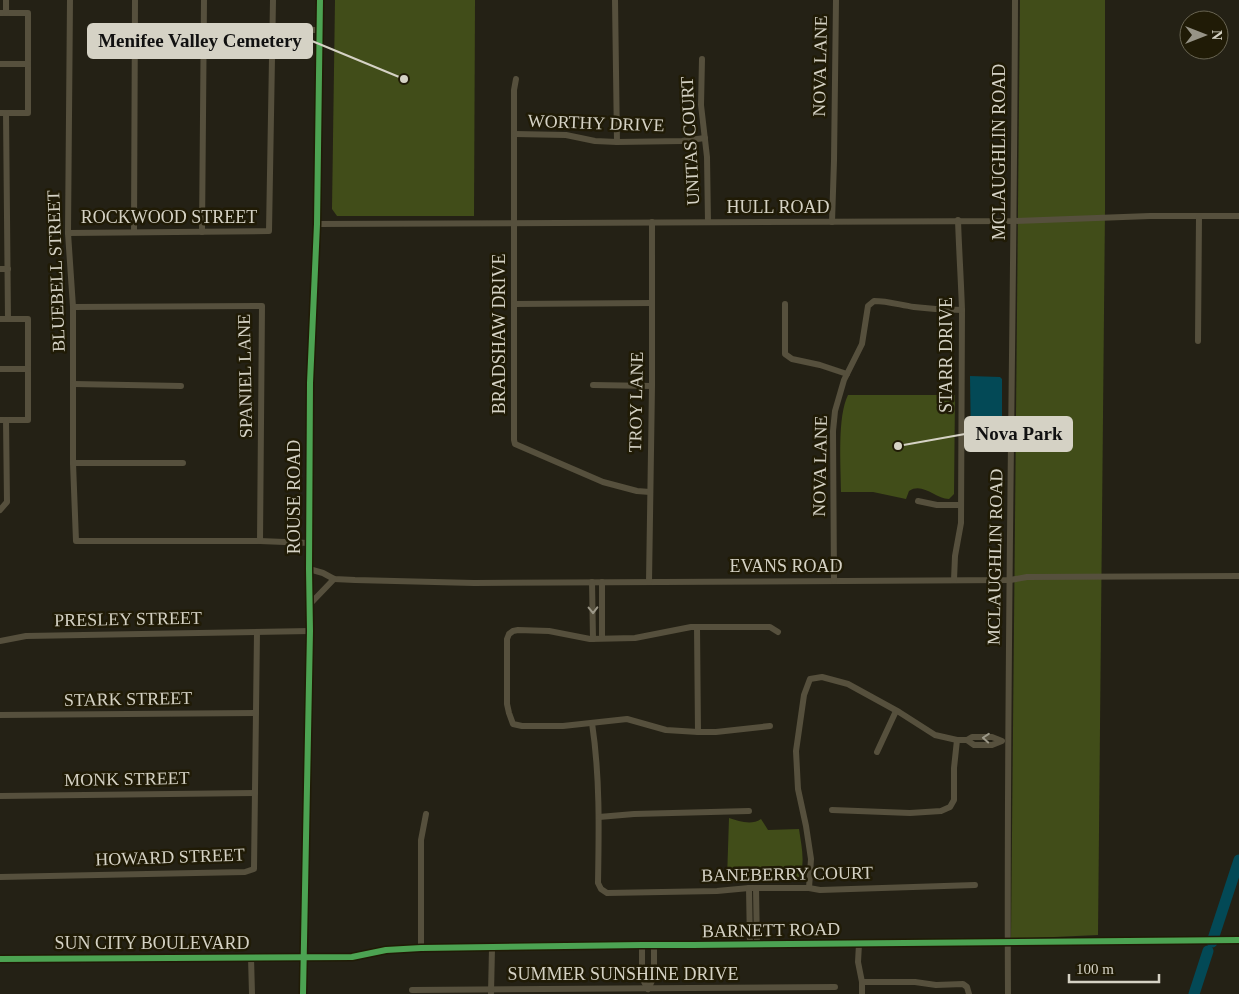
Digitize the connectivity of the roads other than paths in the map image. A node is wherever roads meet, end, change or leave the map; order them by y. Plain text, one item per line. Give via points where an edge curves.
1 (6, 0) edge
2 (70, 0) edge
3 (135, 0) edge
4 (204, 0) edge
5 (273, 0) edge
6 (320, 0) edge
7 (615, 0) edge
8 (836, 0) edge
9 (1015, 0) edge
10 (3, 13) edge
11 (274, 30) junction
12 (320, 30) junction
13 (702, 59) dead end
14 (0, 64) edge
15 (28, 64) junction
16 (516, 80) dead end
17 (3, 113) edge
18 (514, 134) junction
19 (705, 138) junction
20 (617, 142) junction
21 (1239, 216) edge
22 (1199, 217) junction
23 (4, 219) edge
24 (958, 220) junction
25 (1014, 221) junction
26 (514, 222) junction
27 (652, 222) junction
28 (708, 222) junction
29 (832, 222) junction
30 (317, 224) junction
31 (134, 231) junction
32 (202, 232) junction
33 (68, 233) junction
34 (0, 269) edge
35 (8, 269) junction
36 (652, 303) junction
37 (514, 304) junction
38 (785, 304) dead end
39 (73, 308) junction
40 (962, 310) junction
41 (0, 319) edge
42 (8, 319) junction
43 (1198, 341) dead end
44 (28, 369) junction
45 (0, 370) edge
46 (847, 374) junction
47 (74, 384) junction
48 (594, 385) dead end
49 (181, 386) dead end
50 (652, 386) junction
51 (3, 420) edge
52 (73, 463) junction
53 (183, 463) dead end
54 (3, 469) edge
55 (650, 492) junction
56 (918, 500) dead end
57 (961, 505) junction
58 (0, 510) edge
59 (260, 541) junction
60 (309, 543) junction
61 (309, 569) junction
62 (1239, 576) edge
63 (334, 579) junction
64 (954, 580) junction
65 (1010, 580) junction
66 (834, 581) junction
67 (592, 582) junction
68 (602, 582) junction
69 (649, 582) junction
70 (310, 604) junction
71 (697, 627) junction
72 (257, 632) junction
73 (310, 632) junction
74 (778, 632) dead end
75 (594, 638) junction
76 (602, 638) junction
77 (0, 641) edge
78 (896, 710) junction
79 (256, 713) junction
80 (0, 715) edge
81 (592, 723) junction
82 (770, 726) dead end
83 (698, 732) junction
84 (957, 740) junction
85 (1005, 741) junction
86 (876, 752) dead end
87 (255, 793) junction
88 (0, 796) edge
89 (832, 810) dead end
90 (750, 811) dead end
91 (426, 814) dead end
92 (599, 817) junction
93 (0, 877) edge
94 (975, 885) dead end
95 (749, 888) junction
96 (756, 888) junction
97 (809, 888) junction
98 (1239, 940) edge
99 (1008, 942) junction
100 (859, 944) junction
101 (642, 945) junction
102 (654, 945) junction
103 (754, 945) junction
104 (421, 948) junction
105 (492, 948) junction
106 (251, 957) junction
107 (304, 957) junction
108 (0, 959) edge
109 (862, 982) junction
110 (835, 987) dead end
111 (648, 989) junction
112 (412, 990) dead end
113 (599, 991) edge
114 (702, 991) edge
115 (755, 991) edge
116 (809, 991) edge
117 (438, 992) edge
118 (491, 992) edge
119 (545, 992) edge
120 (252, 994) edge
121 (304, 994) edge
122 (862, 994) edge
123 (969, 994) edge
124 (1008, 994) edge

1 - 10 street
2 - 33 street, BLUEBELL STREET
3 - 31 street
4 - 32 street
5 - 11 street
6 - 12 street, ROUSE ROAD
7 - 20 street
8 - 29 street, NOVA LANE
9 - 25 street, MCLAUGHLIN ROAD
10 - 15 street via 28,13
11 - 12 street
11 - 32 street, ROCKWOOD STREET via 269,231
12 - 30 street, ROUSE ROAD
13 - 19 street, UNITAS COURT
14 - 15 street
15 - 17 street via 28,113
16 - 18 street, BRADSHAW DRIVE
17 - 23 street
18 - 20 street, WORTHY DRIVE via 566,135
18 - 26 street, BRADSHAW DRIVE
19 - 20 street, WORTHY DRIVE
19 - 28 street, UNITAS COURT
21 - 22 street, HULL ROAD
22 - 25 street, HULL ROAD
22 - 43 street
23 - 35 street
24 - 25 street, HULL ROAD
24 - 29 street, HULL ROAD
24 - 40 street, STARR DRIVE
25 - 65 street, MCLAUGHLIN ROAD
26 - 27 street, HULL ROAD
26 - 30 street, HULL ROAD
26 - 37 street, BRADSHAW DRIVE
27 - 28 street, HULL ROAD
27 - 36 street, TROY LANE
28 - 29 street, HULL ROAD
30 - 60 street, ROUSE ROAD via 310,383
31 - 32 street, ROCKWOOD STREET
31 - 33 street, ROCKWOOD STREET
33 - 39 street, BLUEBELL STREET
34 - 35 street
35 - 42 street
36 - 37 street
36 - 50 street, TROY LANE
37 - 55 street, BRADSHAW DRIVE via 515,444 603,482
38 - 46 street via 785,354 792,360
39 - 47 street, BLUEBELL STREET
39 - 59 street, SPANIEL LANE via 262,306
40 - 46 street, NOVA LANE via 874,301 868,306 862,344
40 - 57 street, STARR DRIVE
41 - 42 street
42 - 44 street via 28,319
44 - 45 street
44 - 51 street via 28,420
46 - 66 street, NOVA LANE via 834,412
47 - 49 street
47 - 52 street, BLUEBELL STREET
48 - 50 street
50 - 55 street, TROY LANE
51 - 54 street
52 - 53 street
52 - 59 street, BLUEBELL STREET via 76,541
54 - 58 street via 6,502
55 - 69 street, TROY LANE
56 - 57 street via 937,505
57 - 64 street, STARR DRIVE
59 - 60 street
60 - 61 street, ROUSE ROAD
61 - 63 street, EVANS ROAD
61 - 70 street, ROUSE ROAD
62 - 65 street, EVANS ROAD
63 - 67 street, EVANS ROAD
63 - 70 street
64 - 65 street, EVANS ROAD
64 - 66 street, EVANS ROAD
65 - 85 street, MCLAUGHLIN ROAD
66 - 69 street, EVANS ROAD
67 - 68 street, EVANS ROAD
67 -> 75 street
68 - 69 street, EVANS ROAD
68 - 76 street
70 - 73 street, ROUSE ROAD
71 - 74 street via 770,627
71 - 76 street via 635,638
71 - 83 street
72 - 73 street, PRESLEY STREET
72 - 77 street, PRESLEY STREET via 26,636
72 - 79 street, HOWARD STREET
73 - 107 street, ROUSE ROAD
75 - 76 street
75 - 81 street via 518,630 507,638 507,704 513,724 563,726
78 - 84 street via 935,734
78 - 86 street
78 - 97 street via 848,684 822,677 810,678 804,695 796,751 798,789 811,859
79 - 80 street, STARK STREET
79 - 87 street, HOWARD STREET
81 - 83 street via 627,719 666,730
81 - 92 street
82 - 83 street
84 - 85 street via 967,740 974,745
84 - 89 street via 954,800 950,807 942,811 910,813
85 - 99 street, MCLAUGHLIN ROAD
87 - 88 street, MONK STREET
87 - 93 street, HOWARD STREET via 254,868 245,872
90 - 92 street
91 - 104 street via 421,840
92 - 95 street, BANEBERRY COURT via 598,882 606,893
94 - 97 street, BANEBERRY COURT
95 - 96 street, BANEBERRY COURT
95 - 103 street
96 - 97 street, BANEBERRY COURT
96 - 103 street
98 - 99 street, BARNETT ROAD
99 - 100 street, BARNETT ROAD
99 - 124 street, MCLAUGHLIN ROAD
100 - 103 street, BARNETT ROAD
100 - 109 street
101 - 102 street, BARNETT ROAD
101 - 105 street, BARNETT ROAD
101 - 111 street via 642,978
102 - 103 street, BARNETT ROAD
102 - 111 street via 654,977
104 - 105 street, BARNETT ROAD
104 - 107 street, BARNETT ROAD via 386,950 352,957
105 - 118 street
106 - 107 street, SUN CITY BOULEVARD
106 - 108 street, SUN CITY BOULEVARD
106 - 120 street
107 - 121 street, ROUSE ROAD
109 - 122 street
109 - 123 street via 962,984
110 - 116 street, SUMMER SUNSHINE DRIVE
111 - 113 street, SUMMER SUNSHINE DRIVE
111 - 114 street, SUMMER SUNSHINE DRIVE
112 - 117 street, SUMMER SUNSHINE DRIVE
113 - 119 street, SUMMER SUNSHINE DRIVE
114 - 115 street, SUMMER SUNSHINE DRIVE
115 - 116 street, SUMMER SUNSHINE DRIVE
117 - 118 street, SUMMER SUNSHINE DRIVE
118 - 119 street, SUMMER SUNSHINE DRIVE

